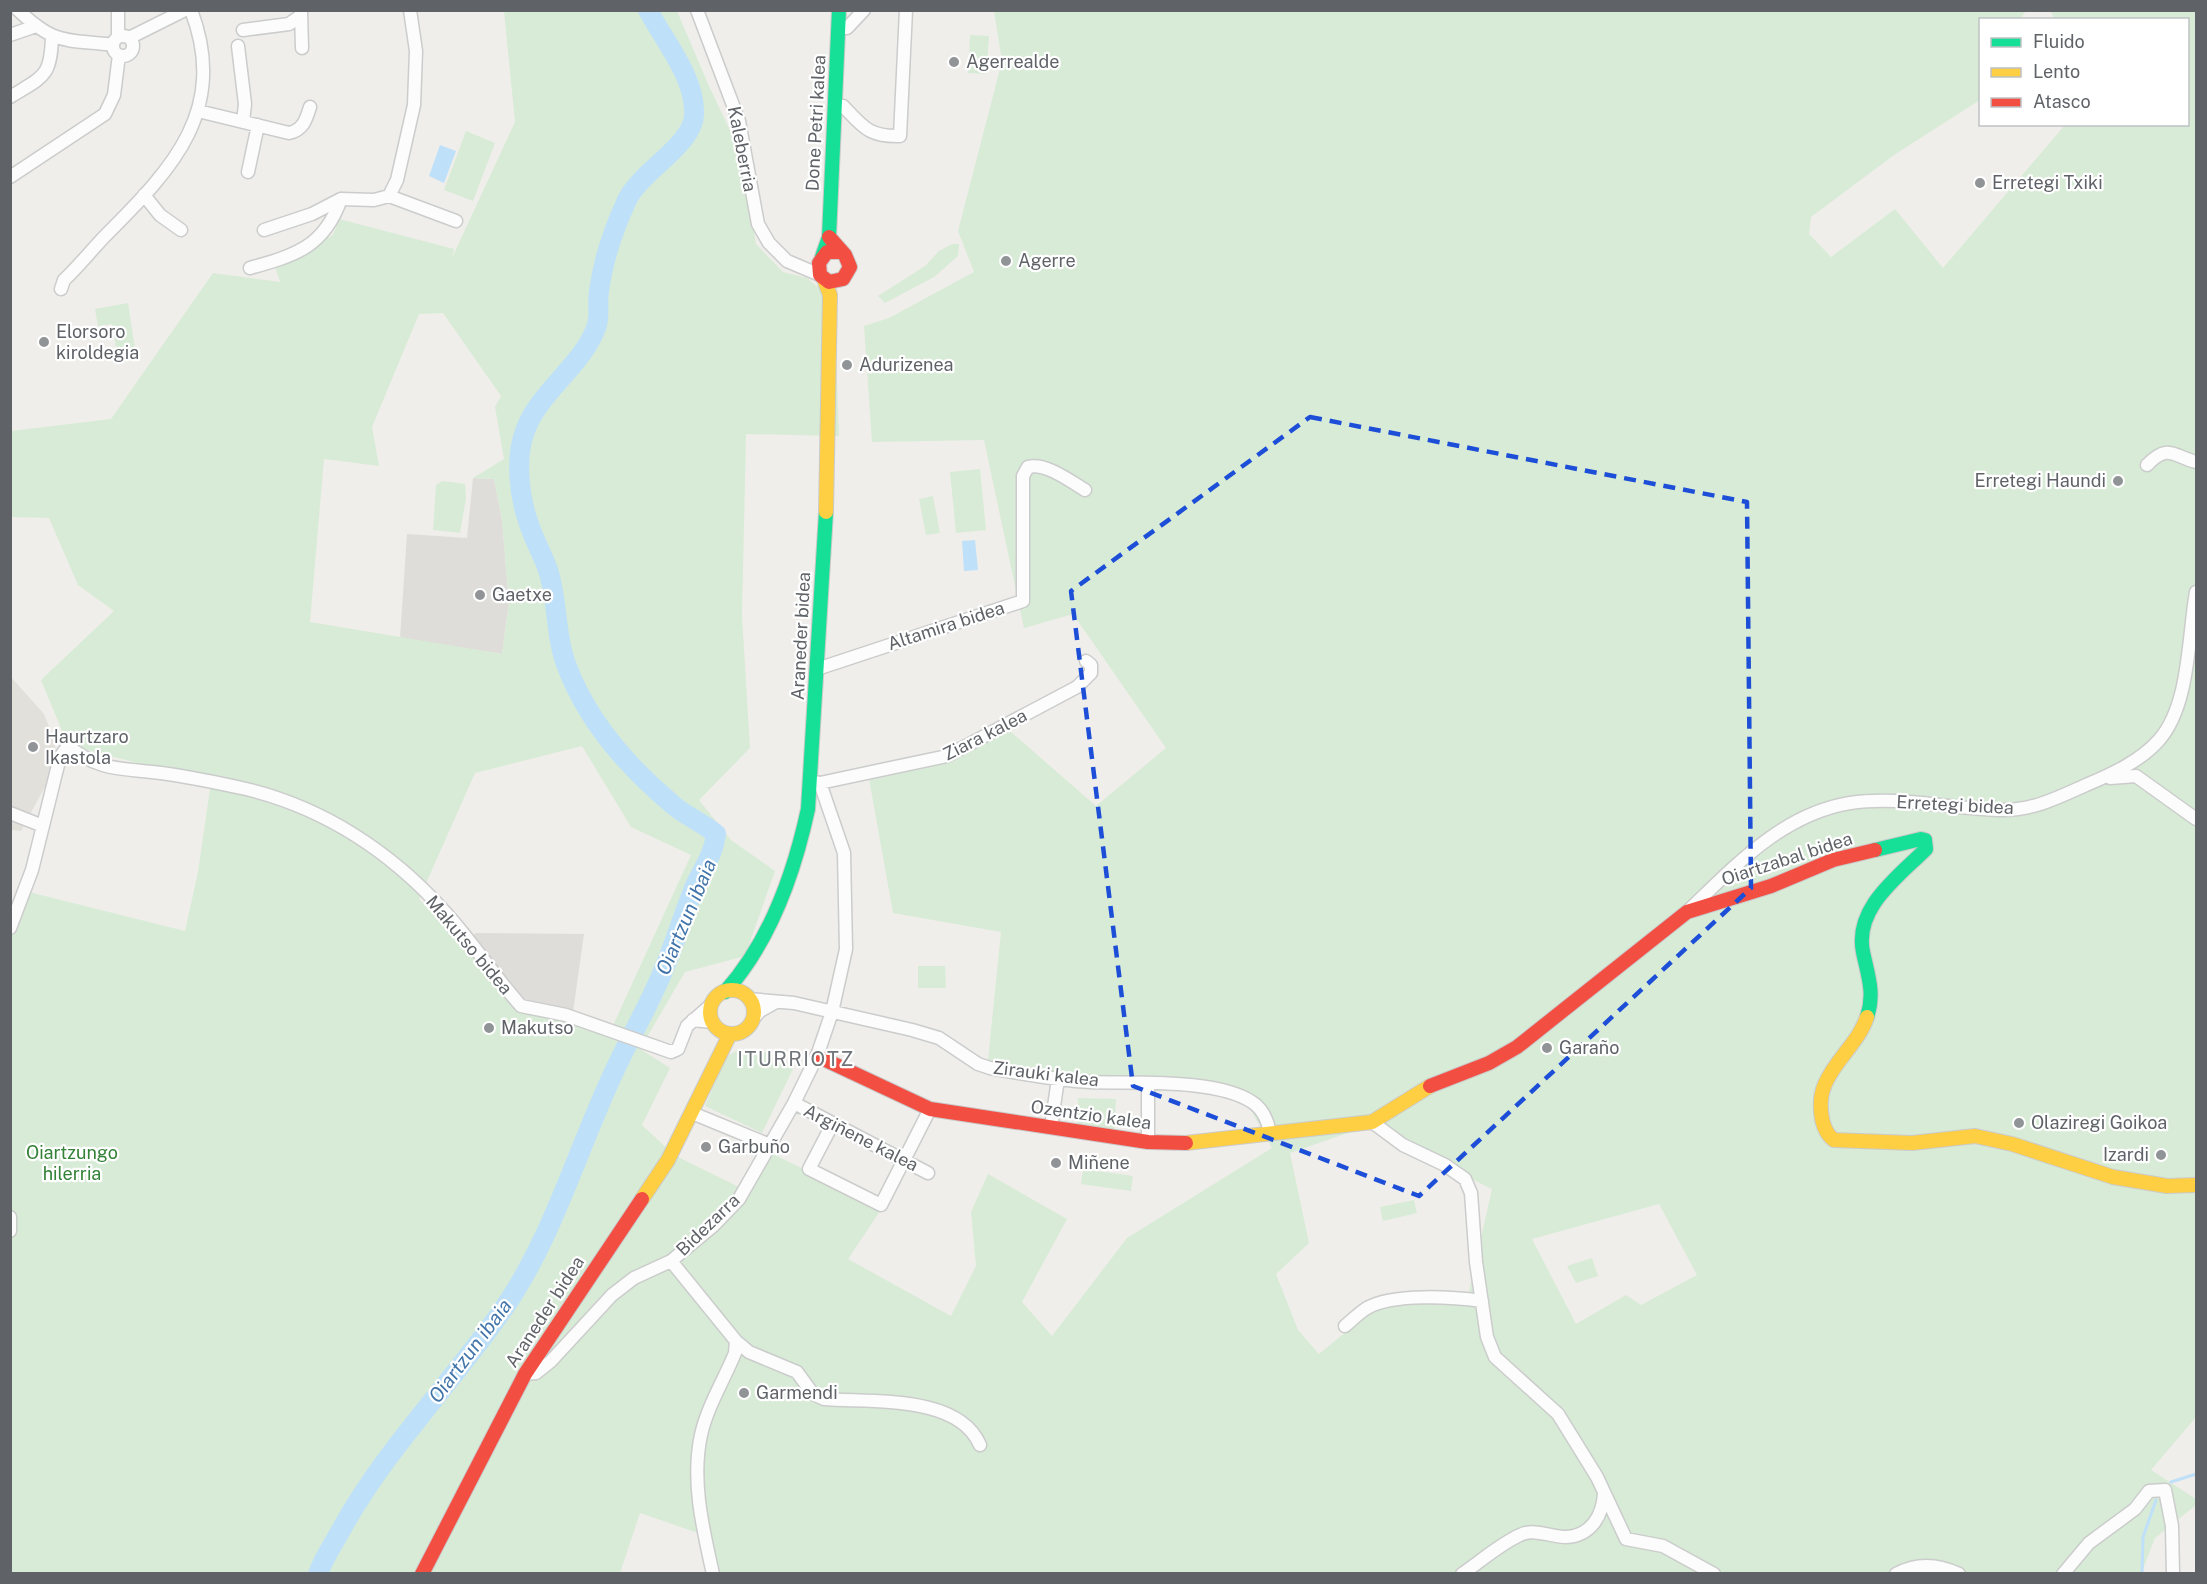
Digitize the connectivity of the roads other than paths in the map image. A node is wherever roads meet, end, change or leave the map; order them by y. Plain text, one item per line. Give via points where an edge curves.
1 (18, 10) edge
2 (118, 10) edge
3 (185, 10) edge
4 (191, 10) edge
5 (410, 10) edge
6 (697, 10) edge
7 (839, 10) edge
8 (864, 10) edge
9 (906, 10) edge
10 (300, 14) edge
11 (36, 26) junction
12 (838, 28) junction
13 (243, 30) dead end
14 (10, 36) edge
15 (52, 36) junction
16 (120, 44) junction
17 (238, 46) dead end
18 (302, 48) dead end
19 (10, 97) edge
20 (834, 105) junction
21 (310, 107) dead end
22 (198, 111) junction
23 (243, 122) junction
24 (258, 126) junction
25 (248, 172) dead end
26 (10, 177) edge
27 (144, 195) junction
28 (389, 196) junction
29 (341, 199) junction
30 (456, 221) dead end
31 (181, 230) dead end
32 (264, 230) dead end
33 (829, 237) junction
34 (839, 252) junction
35 (250, 268) dead end
36 (822, 274) junction
37 (61, 289) dead end
38 (2196, 462) edge
39 (2147, 465) dead end
40 (1085, 490) dead end
41 (2196, 592) edge
42 (1086, 661) dead end
43 (817, 669) junction
44 (2096, 781) junction
45 (816, 782) junction
46 (10, 813) edge
47 (2196, 819) edge
48 (43, 826) junction
49 (1687, 912) junction
50 (10, 928) edge
51 (748, 967) junction
52 (725, 992) junction
53 (748, 997) junction
54 (777, 1001) junction
55 (712, 1004) junction
56 (832, 1012) junction
57 (753, 1019) junction
58 (693, 1020) junction
59 (713, 1024) junction
60 (730, 1034) junction
61 (817, 1056) junction
62 (708, 1077) junction
63 (1058, 1078) junction
64 (1148, 1083) junction
65 (794, 1103) junction
66 (930, 1109) junction
67 (692, 1113) junction
68 (1372, 1122) junction
69 (833, 1123) junction
70 (1051, 1127) junction
71 (1270, 1133) junction
72 (1148, 1142) junction
73 (770, 1145) junction
74 (904, 1160) junction
75 (928, 1173) dead end
76 (2196, 1185) edge
77 (10, 1217) edge
78 (10, 1231) edge
79 (671, 1261) junction
80 (1482, 1301) junction
81 (1345, 1326) dead end
82 (736, 1341) junction
83 (525, 1374) junction
84 (980, 1445) dead end
85 (1604, 1492) junction
86 (422, 1574) edge
87 (713, 1574) edge
88 (1462, 1574) edge
89 (1714, 1574) edge
90 (1896, 1574) edge
91 (1959, 1574) edge
92 (2063, 1574) edge
93 (2173, 1574) edge

1 - 11 street
2 - 16 street
3 - 16 street
4 - 22 street via 204,76
5 - 28 street via 416,51 414,105 397,180
6 - 36 street, Kaleberria via 739,121 758,224 779,253 792,263
7 - 12 street, Done Petri kalea
8 - 12 street via 847,28
9 - 20 street via 900,136 885,137 866,131 843,106
10 - 13 street via 289,24
10 - 18 street
11 - 14 street
11 - 15 street
12 - 20 street, Done Petri kalea
15 - 16 street via 71,43
15 - 19 street via 50,67
16 - 26 street via 114,95 105,114
17 - 23 street via 245,104
20 - 33 street, Done Petri kalea
21 - 24 street via 297,132
22 - 23 street
22 - 27 street via 181,151
23 - 24 street
24 - 25 street
27 - 31 street via 160,215
27 - 37 street via 64,280
28 - 29 street via 374,200
28 - 30 street
29 - 32 street via 312,214
29 - 35 street via 333,220 313,243
33 - 34 street
33 - 36 street, Done Petri kalea
34 - 36 street via 827,252
34 - 36 street via 845,255 850,267 846,278
36 - 43 street, Araneder bidea via 827,467
38 - 39 street via 2166,452 2157,454
40 - 43 street, Altamira bidea via 1034,465 1023,476 1023,602
41 - 44 street, Erretegi bidea via 2184,680 2175,712 2159,740
42 - 45 street, Ziara kalea via 1091,665 1091,673 1077,687 947,756
43 - 45 street, Araneder bidea
44 - 47 street via 2136,776
44 - 49 street, Erretegi bidea via 2036,807 2004,810 1907,801 1850,803 1806,816 1765,839
45 - 51 street, Araneder bidea via 802,837
45 - 56 street, Bidezarra via 835,820 845,862 846,949
46 - 48 street
48 - 50 street via 32,870
48 - 58 street, Makutso bidea via 60,758 68,746 80,756 108,767 162,773 271,796 334,822 372,844 444,911 521,1006 566,1015 671,1052 678,1049
49 - 68 street, Oiartzabal bidea via 1517,1047 1489,1063 1423,1089
49 - 76 street, Oiartzabal bidea via 1771,886 1833,860 1925,840 1926,849 1876,899 1862,934 1872,1002 1865,1024 1824,1084 1821,1120 1827,1135 1834,1140 1908,1143 1963,1135 1983,1137 2050,1154 2117,1180
51 - 52 street, Araneder bidea
51 - 53 street, Araneder bidea
52 - 53 street via 738,991
52 - 55 street
53 - 54 street, Zirauki kalea
53 - 57 street
54 - 56 street, Zirauki kalea
54 - 57 street
55 - 58 street
55 - 59 street
56 - 61 street, Bidezarra
56 - 63 street, Zirauki kalea via 939,1038 990,1068
57 - 60 street via 741,1032
58 - 59 street
59 - 60 street
59 - 62 street, Araneder bidea
60 - 62 street, Araneder bidea
61 - 65 street, Bidezarra
61 - 66 street, Ozentzio kalea
62 - 67 street, Araneder bidea
63 - 64 street, Zirauki kalea
63 - 70 street
64 - 71 street, Zirauki kalea via 1240,1096 1263,1113
64 - 72 street
65 - 69 street, Argiñene kalea
65 - 73 street, Bidezarra
66 - 70 street, Ozentzio kalea
66 - 74 street
67 - 73 street
67 - 83 street, Araneder bidea via 663,1168
68 - 71 street, Ozentzio kalea
68 - 80 street via 1403,1145 1465,1179 1471,1193
69 - 74 street, Argiñene kalea
69 - 74 street via 809,1169 881,1205
70 - 72 street, Ozentzio kalea
71 - 72 street, Ozentzio kalea via 1190,1143
73 - 79 street, Bidezarra via 739,1199
74 - 75 street, Argiñene kalea
77 - 78 street
79 - 82 street
79 - 83 street, Bidezarra via 634,1278 612,1294 551,1362 536,1373
80 - 81 street via 1409,1298 1368,1307
80 - 85 street via 1487,1337 1495,1357 1558,1414
82 - 84 street via 749,1352 797,1372 813,1394 824,1399 906,1403 954,1417 969,1427
82 - 87 street via 732,1361 704,1425 698,1459 701,1517
83 - 86 street, Araneder bidea
85 - 88 street via 1599,1517 1582,1533 1567,1537 1522,1533
85 - 89 street via 1626,1539 1663,1546
90 - 91 street via 1915,1565
92 - 93 street via 2089,1542 2135,1509 2149,1491 2165,1491 2172,1526

